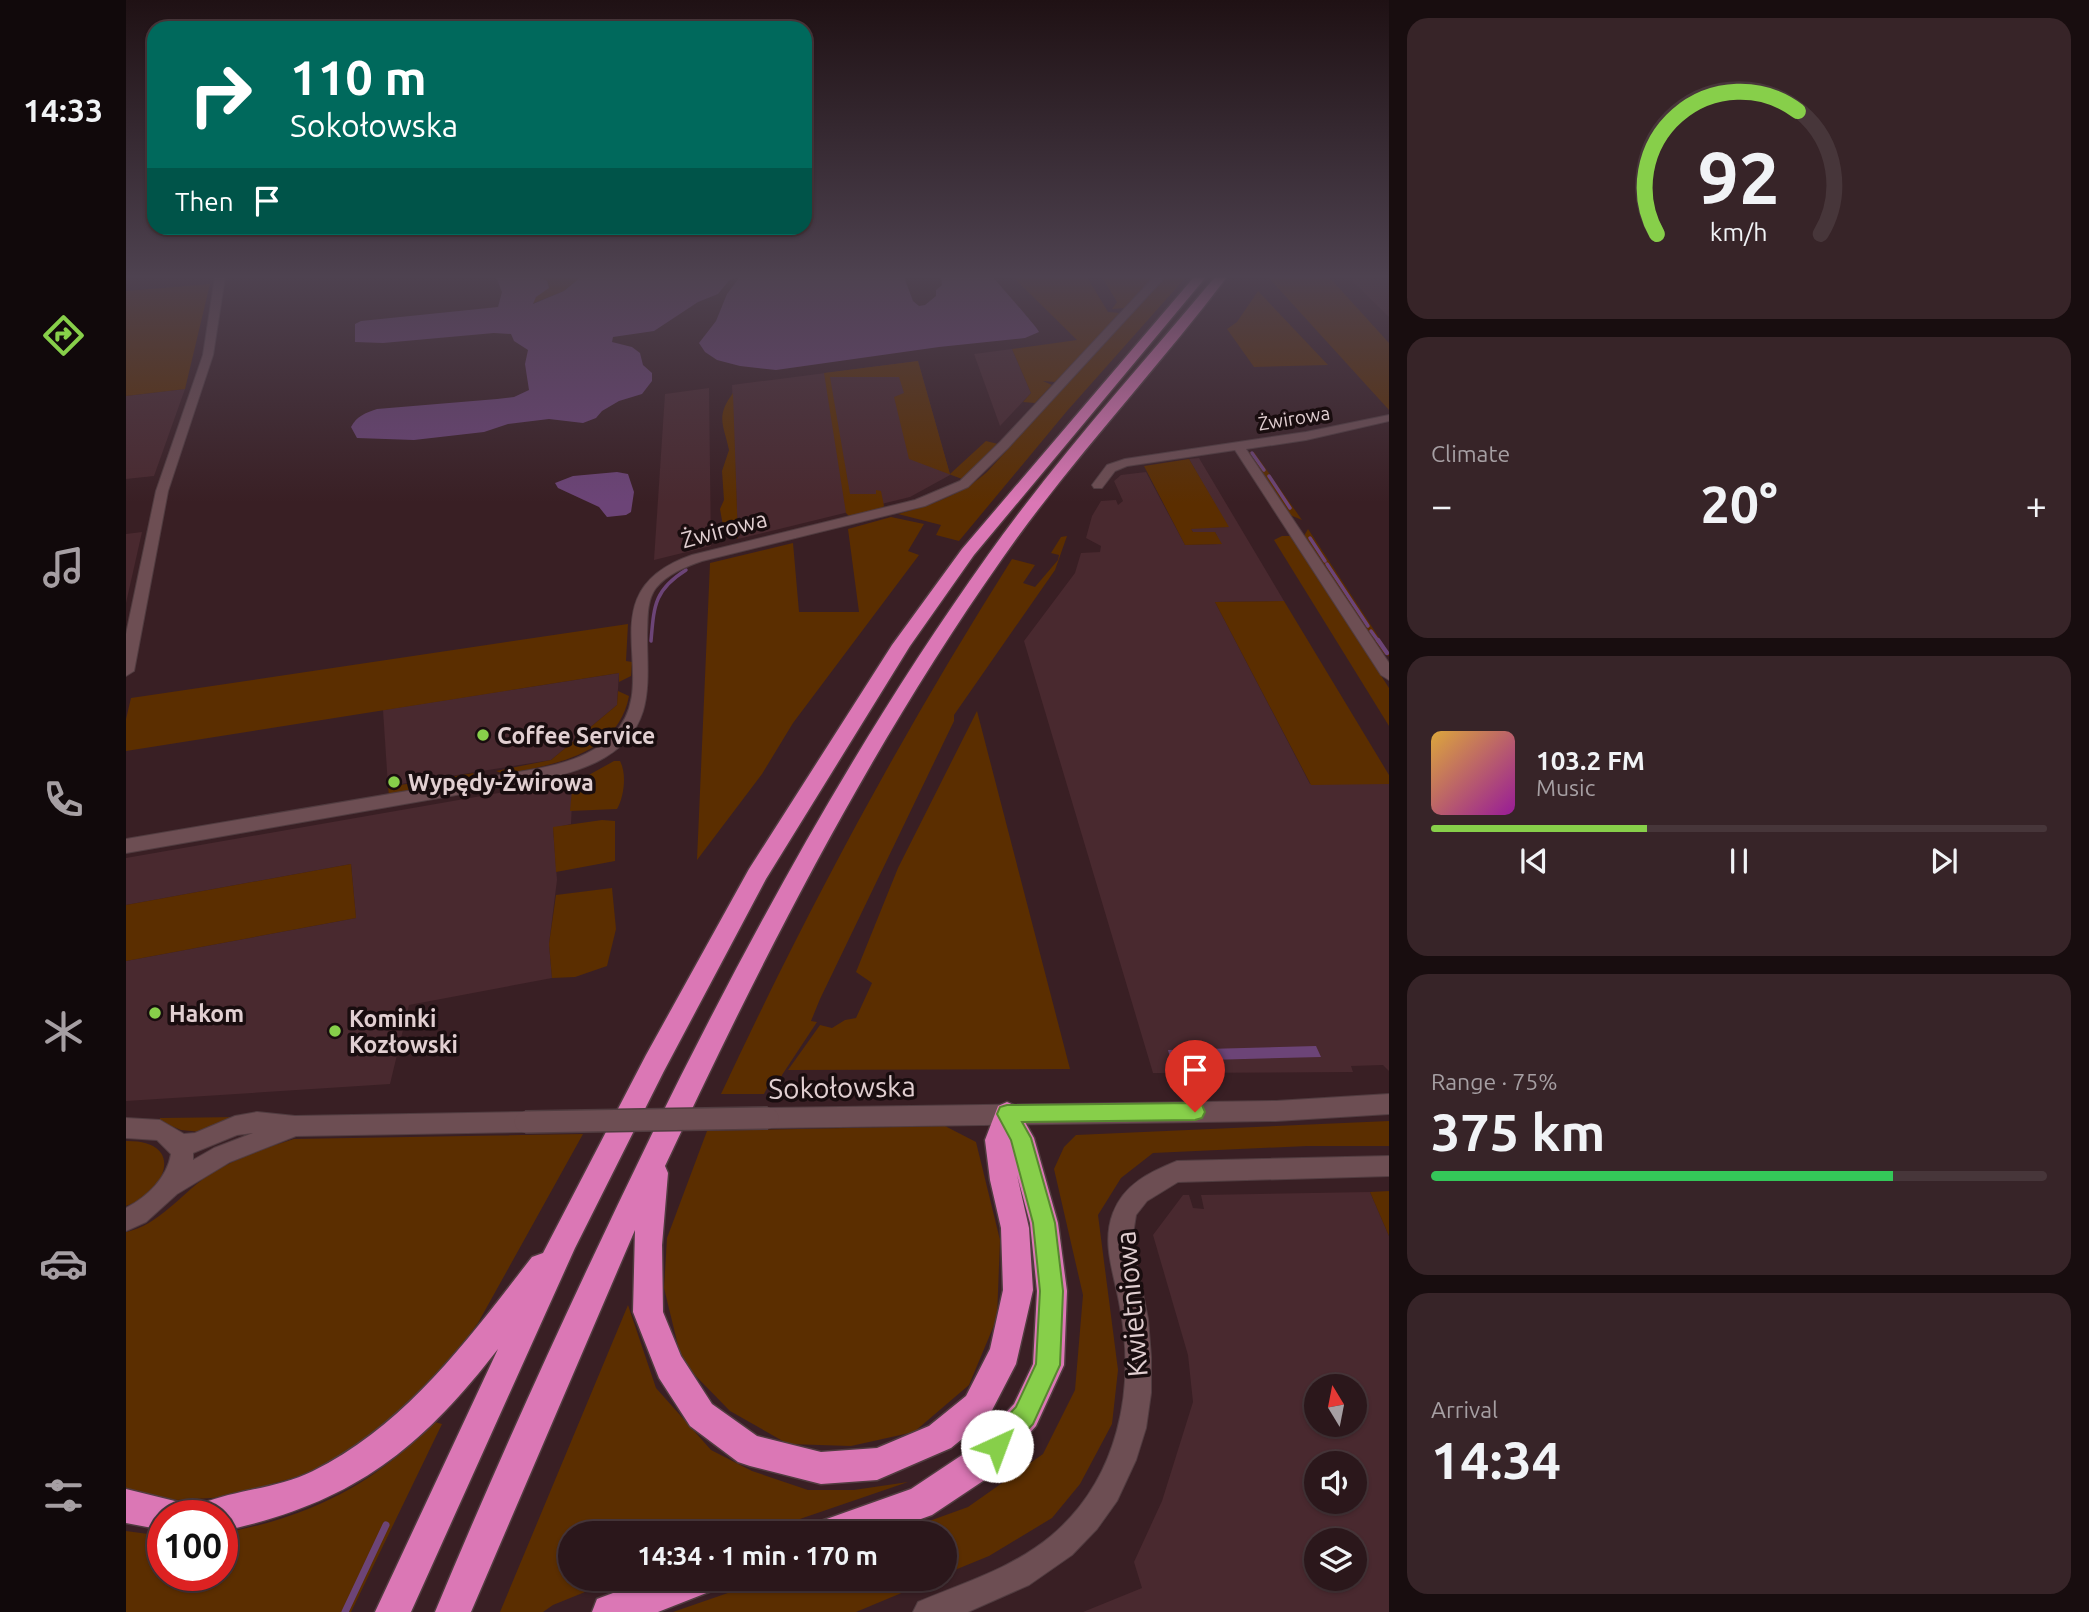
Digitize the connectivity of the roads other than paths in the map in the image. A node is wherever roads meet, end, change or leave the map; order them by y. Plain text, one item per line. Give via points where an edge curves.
1 (208, 352) edge
2 (1090, 352) edge
3 (1137, 352) edge
4 (1159, 352) edge
5 (1389, 418) edge
6 (1238, 445) junction
7 (1098, 485) dead end
8 (126, 671) edge
9 (1389, 675) edge
10 (126, 846) edge
11 (1389, 1104) edge
12 (1007, 1114) junction
13 (295, 1126) junction
14 (126, 1128) edge
15 (177, 1144) junction
16 (656, 1157) junction
17 (1389, 1166) edge
18 (170, 1186) junction
19 (126, 1220) edge
20 (565, 1238) junction
21 (126, 1506) edge
22 (147, 1510) edge
23 (238, 1512) edge
24 (868, 1521) edge
25 (667, 1591) edge
26 (393, 1612) edge
27 (453, 1612) edge
28 (610, 1612) edge
29 (928, 1612) edge

1 - 8 street via 162,491
2 - 10 street, Żwirowa via 974,477 943,495 697,558 657,578 641,606 635,709 628,726 607,747 575,765
3 - 20 highway via 968,552 901,645 757,875
4 - 16 highway via 994,558 935,647 867,756 772,925
5 - 6 street, Żwirowa
6 - 7 street, Żwirowa via 1121,464 1111,468
6 - 9 street
11 - 12 street, Sokołowska via 1276,1111
12 - 13 street, Sokołowska, bridge
12 - 16 highway via 999,1140 1015,1228 1017,1290 1005,1353 977,1407 940,1437 877,1464 821,1468 750,1450 701,1415 670,1367 648,1312
12 - 24 highway via 1021,1138 1044,1223 1052,1291 1048,1365 1025,1415 983,1461 920,1503
13 - 15 street, Sokołowska via 246,1123 196,1143
13 - 18 street, Sokołowska via 222,1155
14 - 15 street via 164,1132
15 - 18 street via 180,1166
16 - 27 highway
17 - 29 street, Kwietniowa via 1177,1172 1156,1180 1138,1195 1124,1212 1120,1230 1139,1349 1134,1426 1123,1465 1091,1512 1048,1556 1007,1580
18 - 19 street, Sokołowska via 150,1207
20 - 23 highway via 424,1414 358,1464 302,1493
20 - 26 highway
21 - 22 highway
25 - 28 highway

